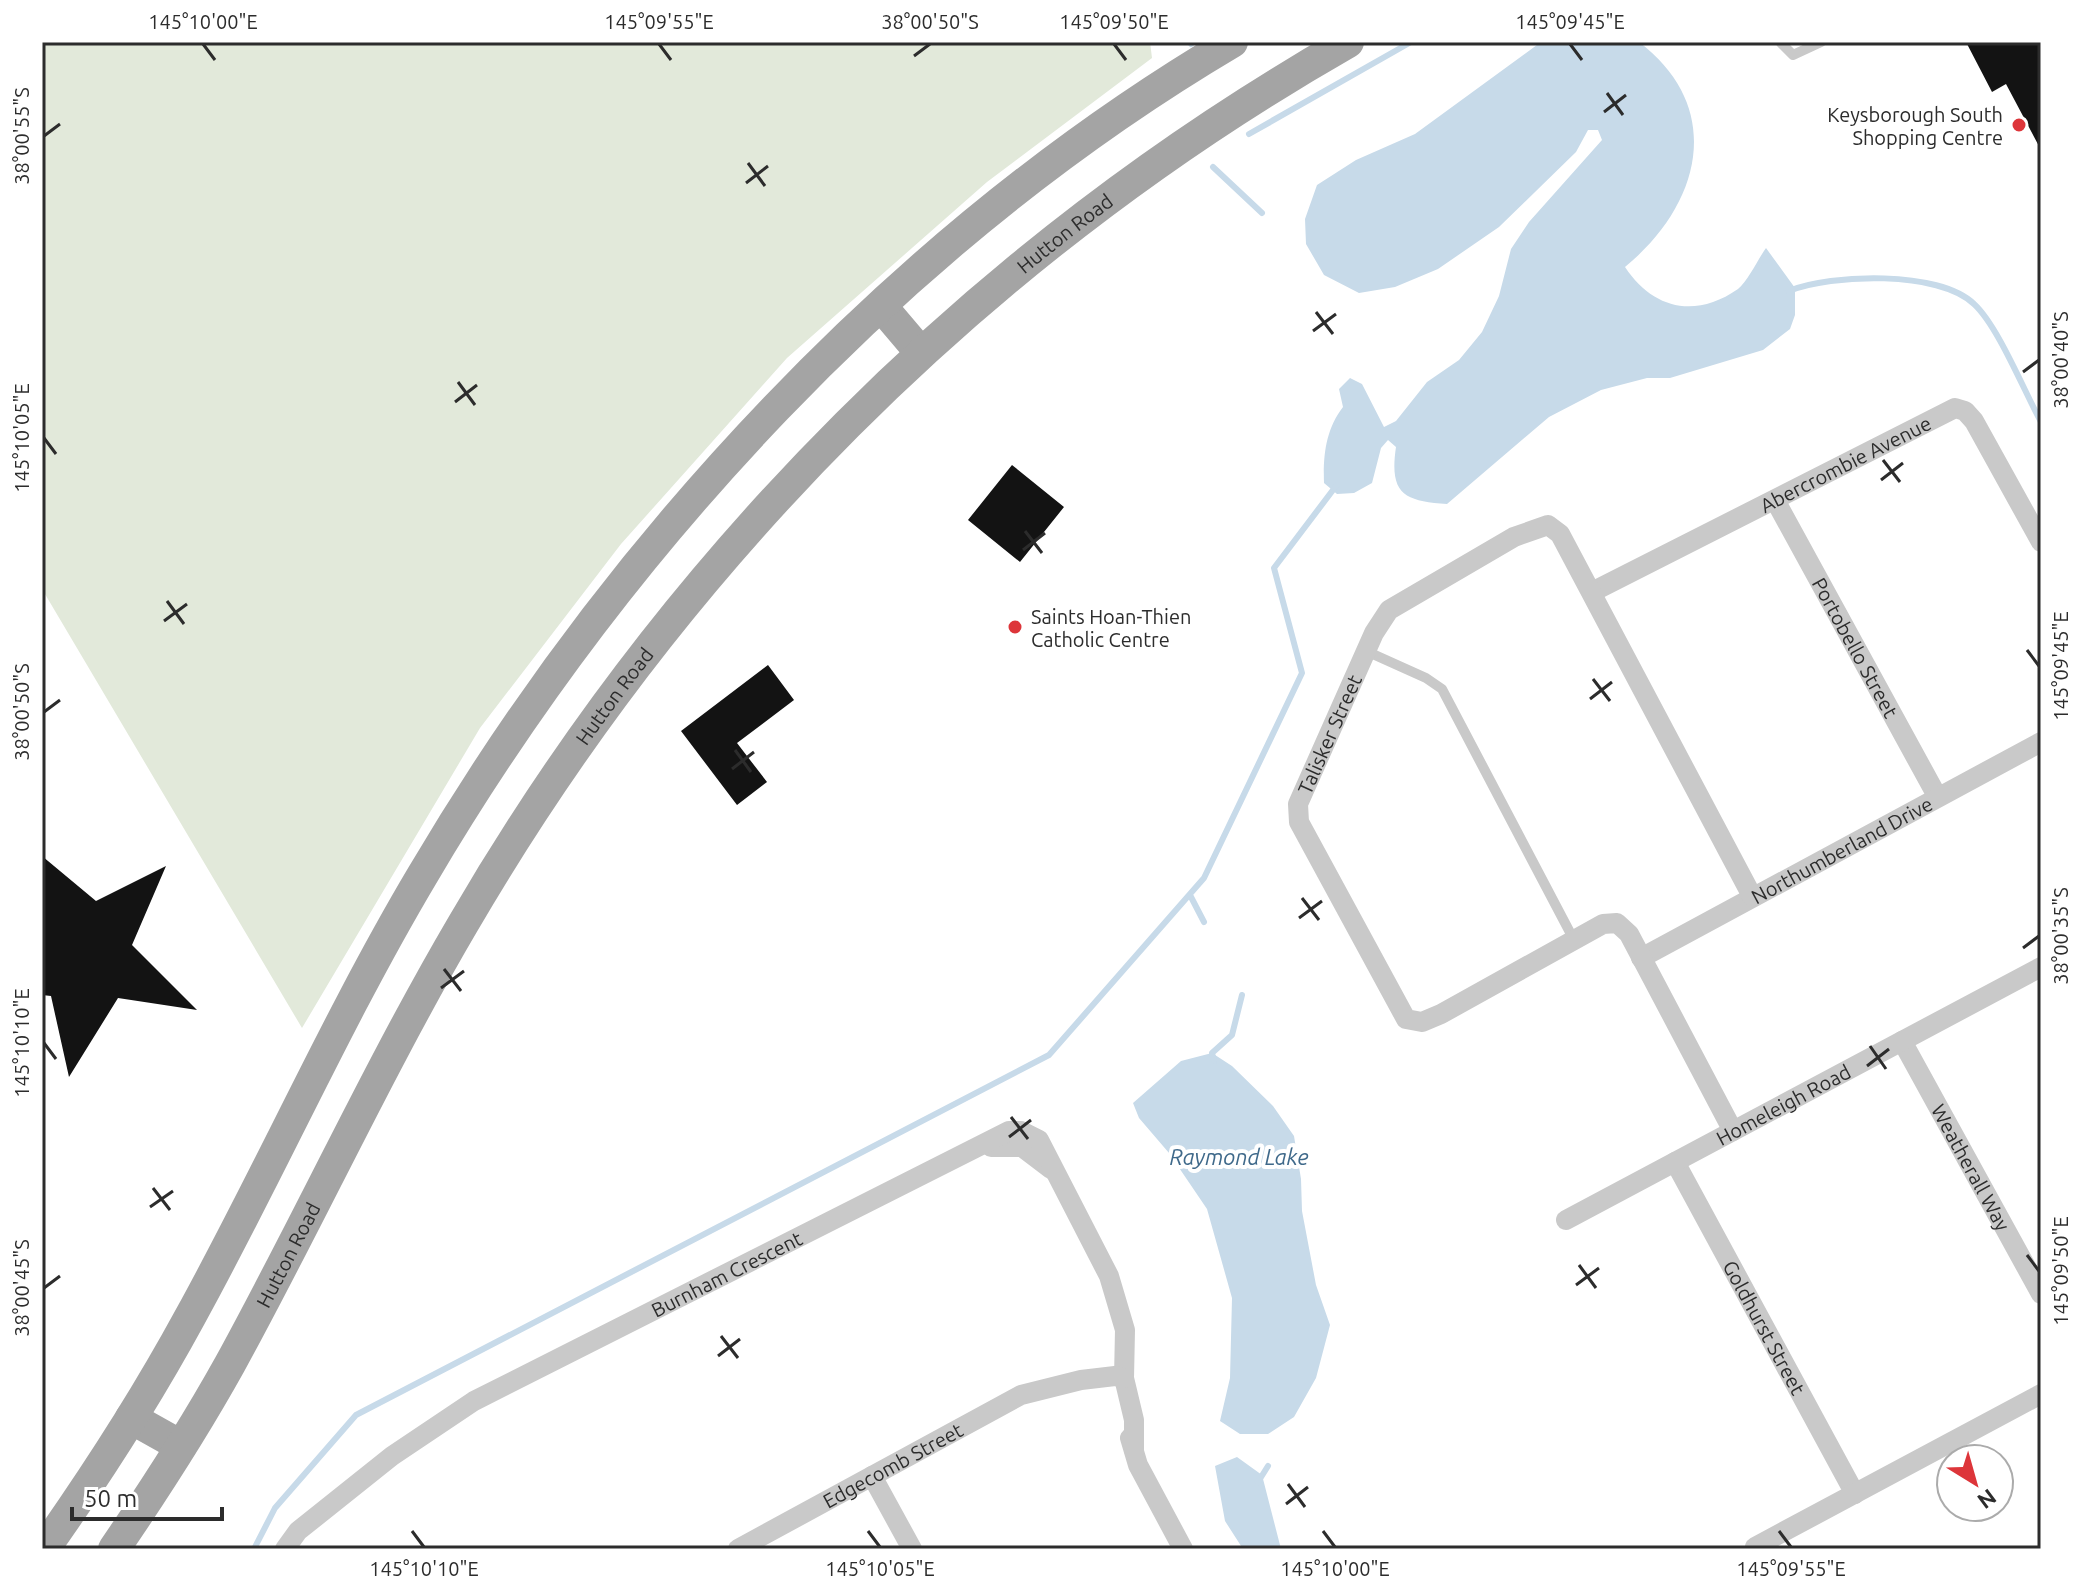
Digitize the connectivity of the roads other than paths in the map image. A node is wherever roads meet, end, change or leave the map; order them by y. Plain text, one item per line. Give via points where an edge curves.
1 (1232, 42) edge
2 (1348, 42) edge
3 (1782, 42) edge
4 (1821, 42) edge
5 (882, 307) junction
6 (921, 353) junction
7 (1775, 500) junction
8 (2041, 542) edge
9 (1592, 592) junction
10 (1366, 651) junction
11 (2041, 742) edge
12 (1937, 796) junction
13 (1752, 896) junction
14 (1574, 940) junction
15 (1641, 958) junction
16 (2041, 967) edge
17 (1902, 1041) junction
18 (1733, 1131) junction
19 (1675, 1162) junction
20 (1566, 1220) dead end
21 (2041, 1294) edge
22 (1118, 1379) junction
23 (2041, 1394) edge
24 (131, 1418) junction
25 (181, 1446) junction
26 (872, 1476) junction
27 (1855, 1494) junction
28 (1755, 1547) edge
29 (44, 1549) edge
30 (114, 1549) edge
31 (285, 1549) edge
32 (738, 1549) edge
33 (912, 1549) edge
34 (1183, 1549) edge

1 - 5 main road via 1031,181
2 - 6 main road, Hutton Road via 1153,166 1015,271
3 - 4 lane via 1793,55
5 - 6 main road
5 - 24 main road via 705,486 592,623 498,754 376,958 211,1279
6 - 25 main road, Hutton Road via 801,471 694,590 601,710 455,939
7 - 8 street, Abercrombie Avenue via 1960,408 1974,421
7 - 9 street, Abercrombie Avenue
7 - 12 street, Portobello Street
9 - 10 street, Talisker Street via 1560,534 1541,525 1389,610
9 - 13 street, Talisker Street
10 - 14 lane via 1442,689
10 - 14 street, Talisker Street via 1298,804 1299,822 1406,1019 1422,1022 1441,1014
11 - 12 street, Northumberland Drive
12 - 13 street, Northumberland Drive
13 - 15 street, Northumberland Drive
14 - 15 street, Talisker Street via 1603,924 1617,923
15 - 18 street, Talisker Street
16 - 17 street, Homeleigh Road
17 - 18 street, Homeleigh Road
17 - 21 street, Weatherall Way
18 - 19 street, Homeleigh Road
19 - 20 street, Homeleigh Road
19 - 27 street, Goldhurst Street
22 - 26 street, Edgecomb Street via 1021,1395
22 - 31 street, Burnham Crescent via 1127,1348 1109,1276 1051,1170 1013,1145 979,1149 474,1401 392,1456 298,1531
22 - 34 street, Burnham Crescent via 1134,1420 1134,1450 1145,1479
23 - 27 street
24 - 25 main road
24 - 29 main road
25 - 30 main road, Hutton Road
26 - 32 street, Edgecomb Street
26 - 33 street
27 - 28 street

